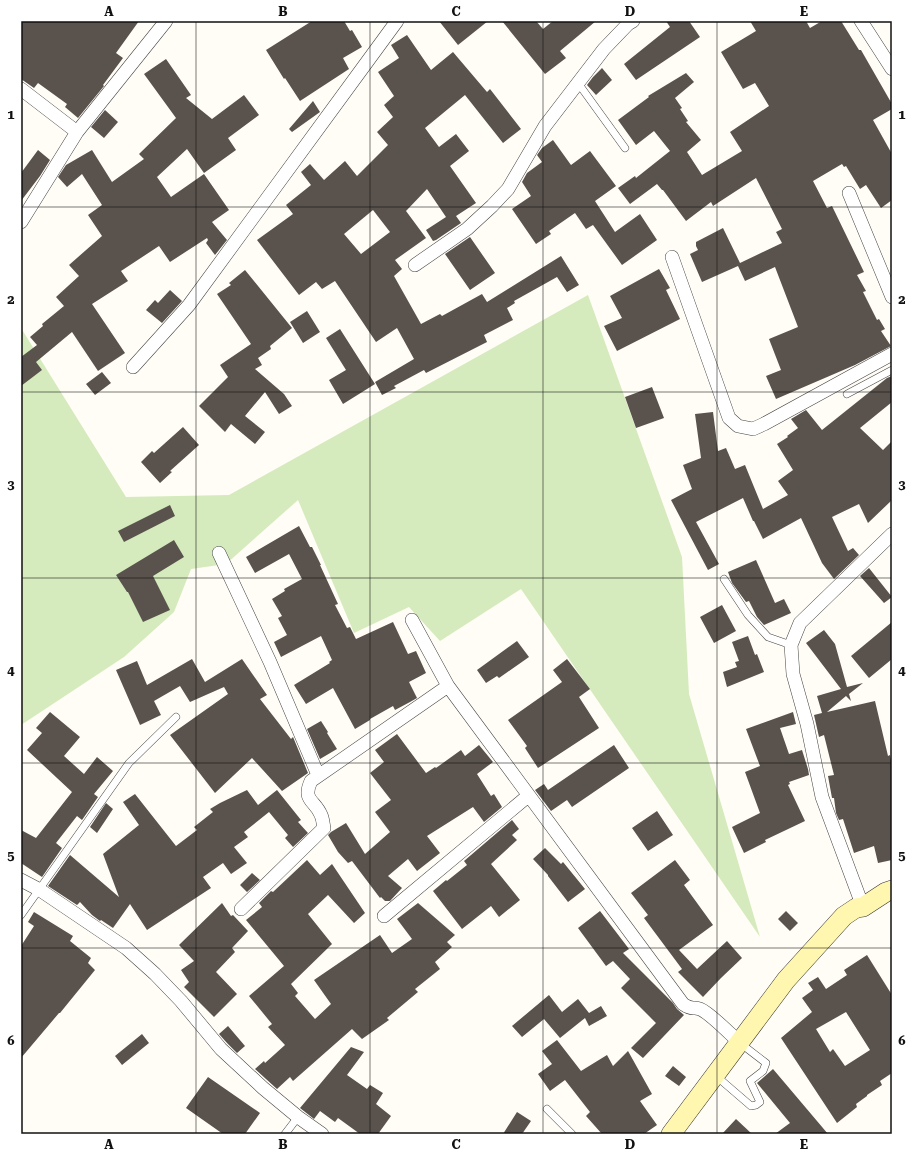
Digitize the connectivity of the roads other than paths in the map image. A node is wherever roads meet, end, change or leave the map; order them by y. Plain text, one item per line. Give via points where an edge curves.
1 (166, 21) edge
2 (397, 21) edge
3 (633, 21) edge
4 (861, 21) edge
5 (892, 69) edge
6 (578, 83) junction
7 (21, 89) edge
8 (77, 132) junction
9 (625, 148) dead end
10 (849, 193) dead end
11 (21, 222) edge
12 (672, 257) dead end
13 (414, 265) dead end
14 (892, 297) edge
15 (892, 354) edge
16 (133, 367) dead end
17 (892, 370) edge
18 (848, 394) dead end
19 (892, 534) edge
20 (219, 553) dead end
21 (724, 579) dead end
22 (412, 620) dead end
23 (791, 645) junction
24 (448, 686) junction
25 (176, 717) dead end
26 (318, 775) junction
27 (528, 796) junction
28 (21, 880) edge
29 (40, 890) junction
30 (892, 890) edge
31 (863, 907) junction
32 (241, 909) dead end
33 (21, 915) edge
34 (384, 916) dead end
35 (739, 1042) junction
36 (715, 1075) junction
37 (547, 1109) dead end
38 (298, 1117) junction
39 (285, 1134) edge
40 (322, 1134) edge
41 (572, 1134) edge
42 (671, 1134) edge

1 - 8 street
2 - 16 street via 189,305
3 - 6 street via 604,49
4 - 5 street
6 - 9 lane
6 - 13 street via 545,126 508,189 467,229
7 - 8 street
8 - 11 street
10 - 14 street
12 - 15 street via 729,418 738,426 753,429 764,424
17 - 18 lane
19 - 23 street via 800,623
20 - 26 street via 270,662
21 - 23 lane via 748,615 768,637
22 - 24 street
23 - 31 street via 794,674 808,724 822,797
24 - 26 street
24 - 27 street
25 - 29 lane via 129,763
26 - 32 street via 311,781 308,794 321,814 324,828
27 - 34 street
27 - 35 street via 683,1004 688,1008 701,1009
28 - 29 street
29 - 33 lane
29 - 38 street via 126,948 181,1001 221,1048
30 - 31 street
31 - 35 street via 856,908 844,916 786,980
35 - 36 street
35 - 36 lane via 766,1063 763,1070 750,1081 760,1102 751,1106
36 - 42 street
37 - 41 lane
38 - 39 lane
38 - 40 street

